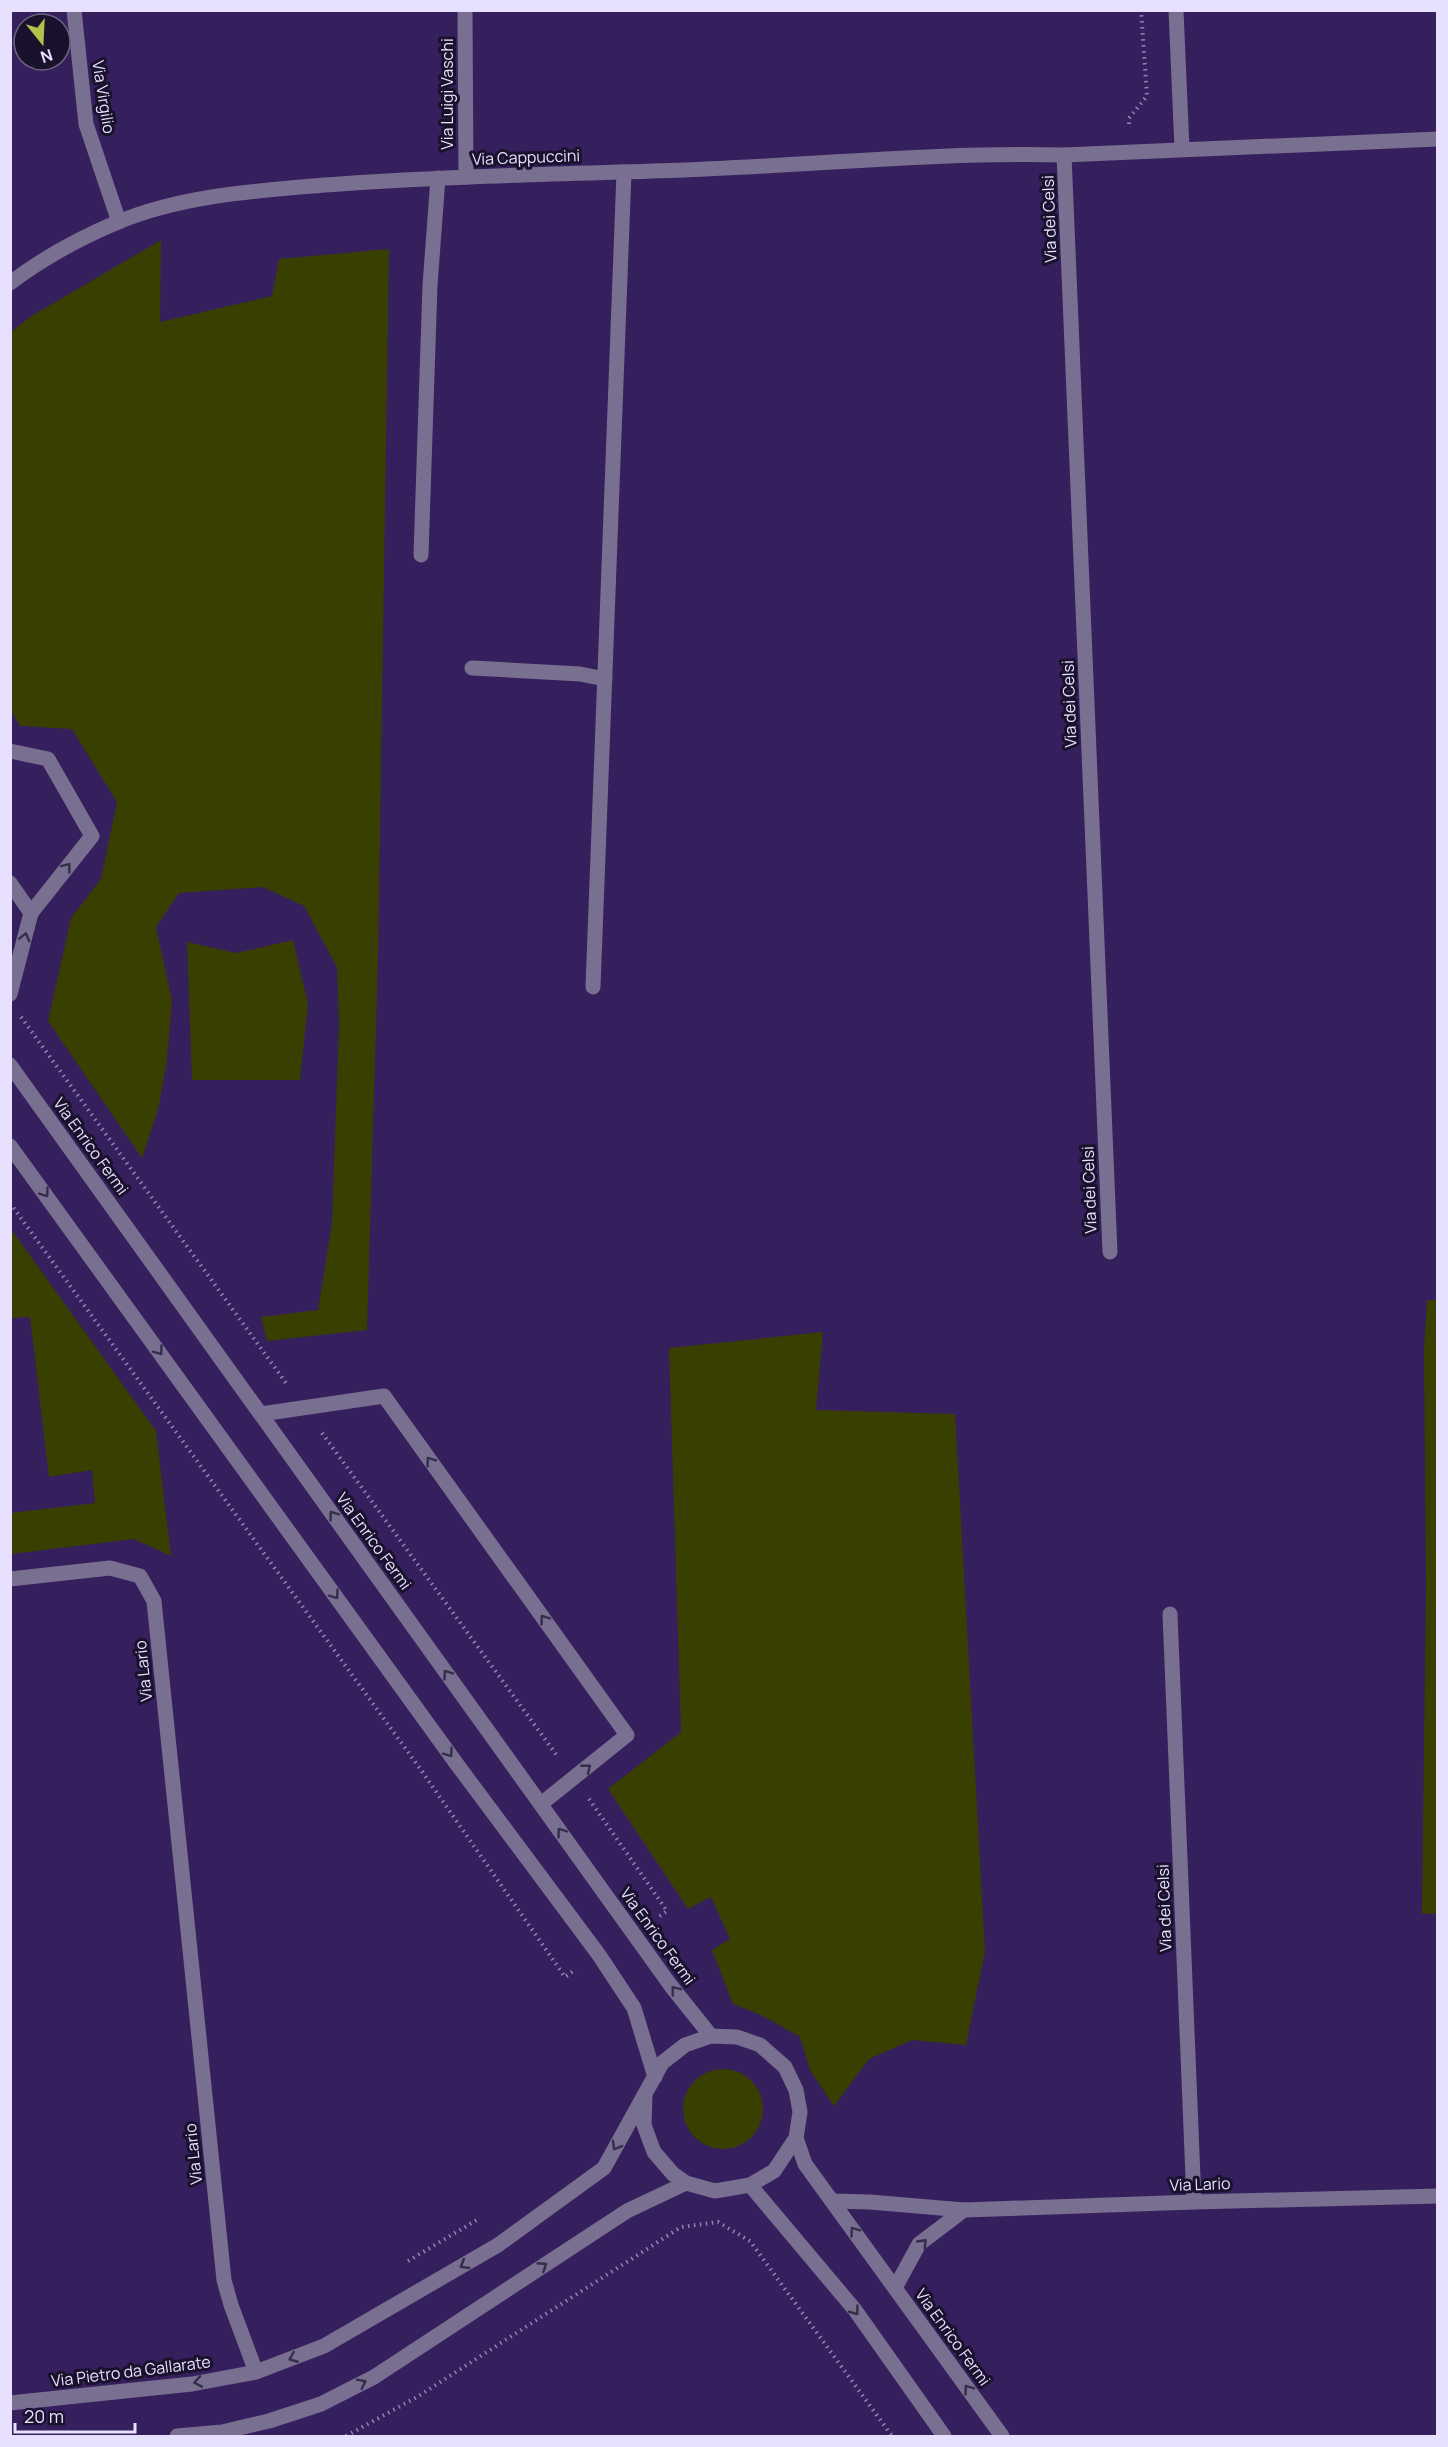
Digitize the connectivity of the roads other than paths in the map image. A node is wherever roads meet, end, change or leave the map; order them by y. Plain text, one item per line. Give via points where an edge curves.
1 (74, 10) edge
2 (465, 10) edge
3 (1176, 10) edge
4 (1437, 139) edge
5 (1182, 149) junction
6 (1064, 155) junction
7 (624, 172) junction
8 (466, 177) junction
9 (438, 178) junction
10 (119, 222) junction
11 (10, 283) edge
12 (421, 555) dead end
13 (472, 668) dead end
14 (605, 679) junction
15 (10, 751) edge
16 (10, 883) edge
17 (30, 913) junction
18 (593, 987) dead end
19 (10, 994) edge
20 (10, 1065) edge
21 (10, 1146) edge
22 (1110, 1252) dead end
23 (261, 1414) junction
24 (10, 1579) edge
25 (1170, 1614) dead end
26 (541, 1804) junction
27 (711, 2036) junction
28 (655, 2077) junction
29 (645, 2096) junction
30 (796, 2138) junction
31 (686, 2183) junction
32 (750, 2186) junction
33 (1437, 2196) edge
34 (832, 2201) junction
35 (1194, 2202) junction
36 (964, 2210) junction
37 (895, 2288) junction
38 (256, 2372) junction
39 (10, 2403) edge
40 (268, 2429) edge
41 (177, 2436) edge
42 (944, 2436) edge
43 (1002, 2436) edge

1 - 10 street, Via Virgilio via 86,124
2 - 8 street, Via Luigi Vaschi
3 - 5 street
4 - 5 street, Via Cappuccini
5 - 6 street, Via Cappuccini
6 - 7 street, Via Cappuccini via 1010,154
6 - 22 street, Via dei Celsi
7 - 8 street, Via Cappuccini
7 - 14 street
8 - 9 street, Via Cappuccini
9 - 10 street, Via Cappuccini via 246,192 174,205
9 - 12 street via 430,285
10 - 11 street, Via Cappuccini via 34,266
13 - 14 street
14 - 18 street
17 -> 15 street via 92,836 48,759
16 - 17 street
19 -> 17 street
20 - 23 street, Via Enrico Fermi
21 -> 28 street via 599,1955 634,2008
26 -> 23 street, Via Enrico Fermi
26 -> 23 street via 627,1735 384,1396
24 - 38 street, Via Lario via 110,1568 140,1576 154,1601 224,2280
25 - 35 street, Via dei Celsi
27 -> 26 street, Via Enrico Fermi
27 - 28 street via 684,2044 662,2063
27 - 30 street via 737,2037 760,2045 785,2067 796,2090 800,2112
28 - 29 street
29 - 31 street via 644,2125 654,2152
29 -> 38 street via 604,2168 498,2245 324,2346
30 - 32 street via 774,2171
30 - 34 street, Via Enrico Fermi via 805,2164
31 - 32 street via 715,2191
40 -> 31 street via 374,2377 627,2211
32 -> 42 street via 855,2310
33 - 35 street, Via Lario
34 - 36 street, Via Lario
37 -> 34 street, Via Enrico Fermi
35 - 36 street, Via Lario
37 -> 36 street via 920,2244
43 -> 37 street, Via Enrico Fermi
38 -> 39 street, Via Pietro da Gallarate via 192,2384
40 - 41 street

